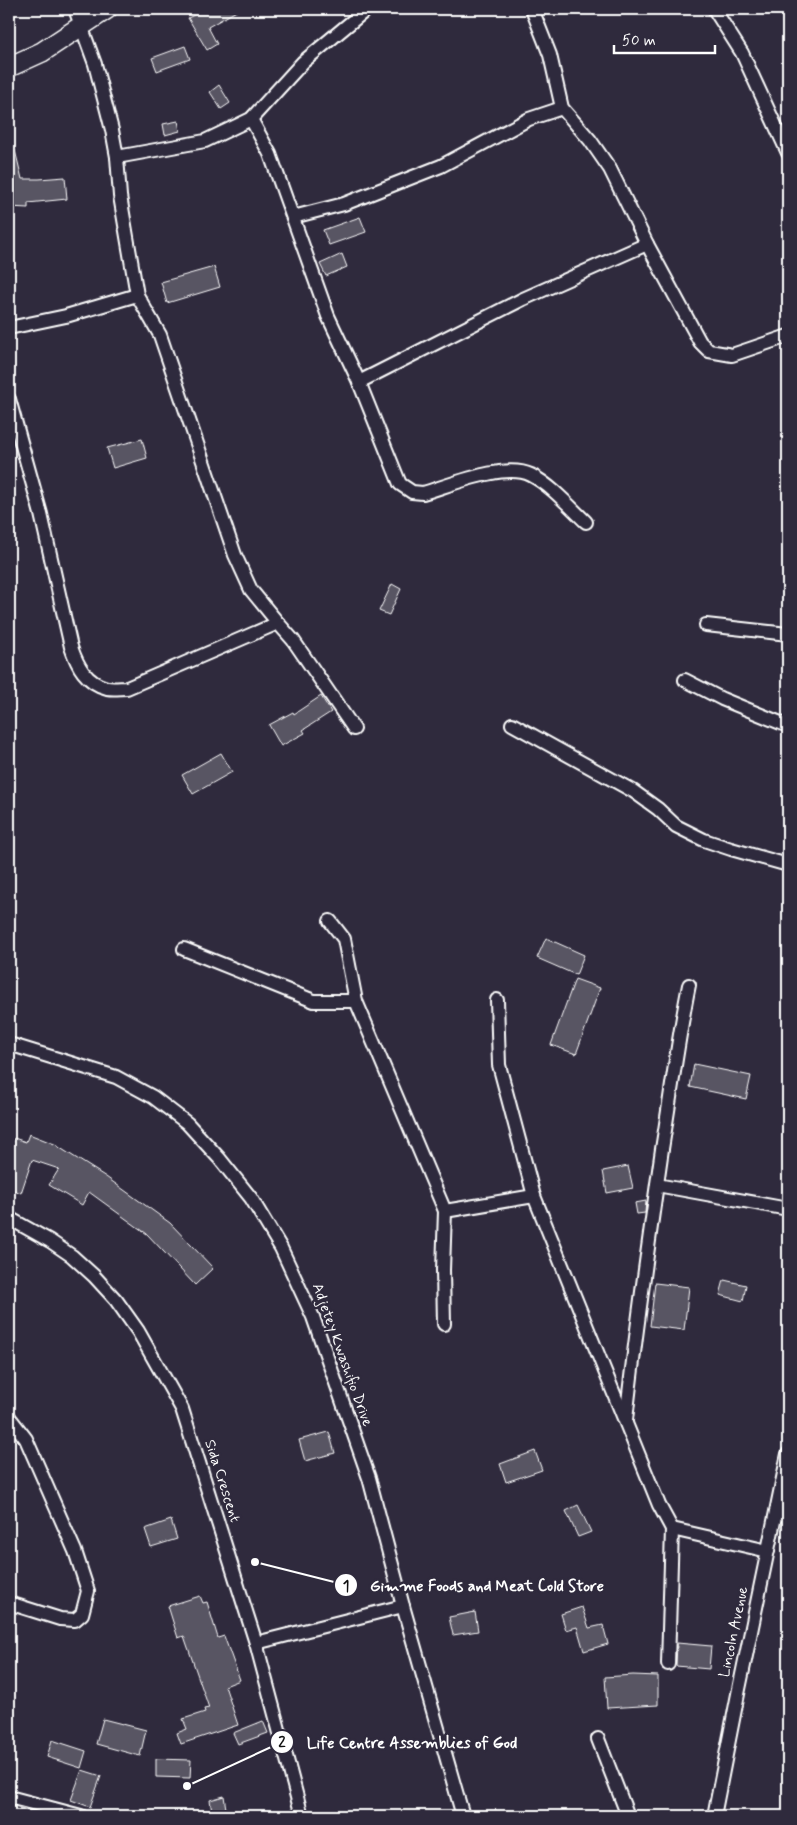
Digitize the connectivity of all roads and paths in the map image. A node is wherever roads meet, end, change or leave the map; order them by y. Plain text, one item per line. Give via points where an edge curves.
1 (75, 9) edge
2 (107, 9) edge
3 (367, 9) edge
4 (532, 9) edge
5 (714, 9) edge
6 (80, 28) junction
7 (9, 67) edge
8 (562, 108) junction
9 (251, 119) junction
10 (788, 153) edge
11 (117, 157) junction
12 (293, 217) junction
13 (647, 244) junction
14 (137, 295) junction
15 (9, 328) edge
16 (788, 336) edge
17 (359, 382) junction
18 (9, 399) edge
19 (586, 522) dead end
20 (278, 624) junction
21 (706, 625) dead end
22 (788, 634) edge
23 (685, 680) dead end
24 (512, 724) dead end
25 (788, 726) edge
26 (354, 729) dead end
27 (788, 864) edge
28 (330, 921) dead end
29 (184, 949) dead end
30 (689, 985) dead end
31 (498, 1000) dead end
32 (356, 1001) junction
33 (9, 1044) edge
34 (657, 1185) junction
35 (534, 1196) junction
36 (788, 1209) edge
37 (445, 1211) junction
38 (9, 1218) edge
39 (444, 1324) dead end
40 (9, 1417) edge
41 (625, 1422) junction
42 (788, 1454) edge
43 (782, 1514) edge
44 (672, 1529) junction
45 (768, 1552) junction
46 (9, 1603) edge
47 (403, 1606) junction
48 (256, 1643) junction
49 (668, 1664) dead end
50 (598, 1739) dead end
51 (9, 1798) edge
52 (65, 1814) edge
53 (81, 1816) edge
54 (302, 1816) edge
55 (463, 1816) edge
56 (628, 1816) edge
57 (714, 1816) edge

1 - 6 street
2 - 6 street
3 - 9 street via 303,62
4 - 8 street via 550,55
5 - 10 street via 742,53
6 - 7 street via 42,52
6 - 11 street via 95,64
8 - 12 street via 529,120 441,166 344,204
8 - 13 street via 610,169
9 - 11 street via 205,141
9 - 12 street via 270,154
11 - 14 street via 120,196
12 - 17 street via 328,316
13 - 16 street via 700,342 709,351 732,355
13 - 17 street via 523,300
14 - 15 street via 66,316
14 - 20 street via 160,335 235,555 251,590
17 - 19 street via 400,484 412,492 423,494 493,473 512,471 529,474 549,487
18 - 20 street via 41,514 71,647 77,664 89,680 107,688 127,688
20 - 26 street via 293,640
21 - 22 street
23 - 25 street
24 - 27 street via 633,791 676,826 731,850
28 - 32 street via 344,939
29 - 32 street via 314,1001
30 - 34 street
31 - 35 street via 499,1065
32 - 37 street
33 - 47 street, Adjetey Kwashifio Drive via 116,1077 153,1097 187,1123 251,1198 281,1248 313,1317 369,1478
34 - 36 street
34 - 41 street
35 - 37 street
35 - 41 street
37 - 39 street
38 - 48 street, Sida Crescent via 72,1256 94,1276 133,1323 161,1369 182,1409
40 - 46 street via 26,1439 75,1551 88,1592 82,1614 75,1620
41 - 44 street
42 - 43 street, Lincoln Avenue
43 - 45 street, Lincoln Avenue
44 - 45 street
44 - 49 street
45 - 57 street, Lincoln Avenue
47 - 48 street
47 - 55 street, Adjetey Kwashifio Drive
48 - 54 street, Sida Crescent
50 - 56 street
51 - 52 street
52 - 53 street

